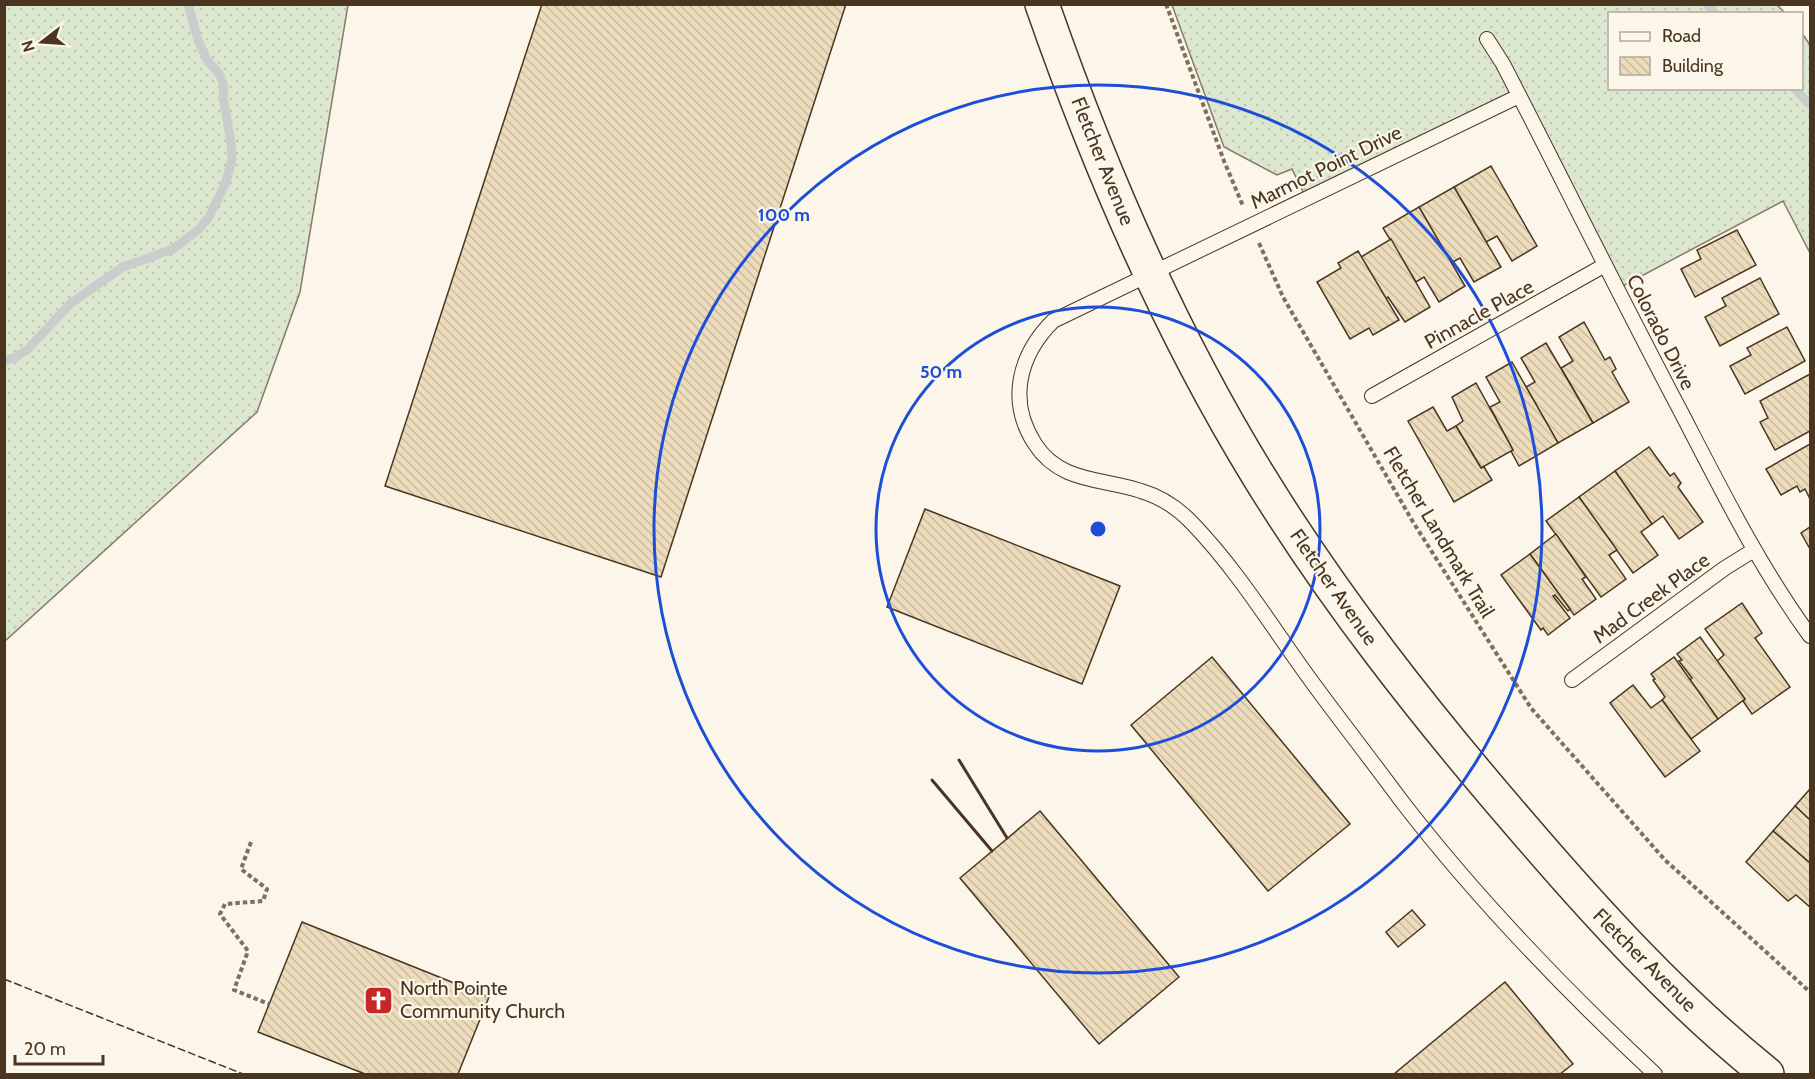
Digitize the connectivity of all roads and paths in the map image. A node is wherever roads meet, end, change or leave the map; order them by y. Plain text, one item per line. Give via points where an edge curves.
1 (1042, 4) edge
2 (1166, 4) edge
3 (1487, 39) dead end
4 (1520, 96) junction
5 (1252, 225) junction
6 (1605, 265) junction
7 (1150, 274) junction
8 (1372, 396) dead end
9 (1754, 550) junction
10 (1810, 636) edge
11 (1572, 680) dead end
12 (251, 842) dead end
13 (1810, 992) edge
14 (269, 1004) dead end
15 (1654, 1074) edge
16 (1767, 1074) edge

1 - 7 main road, Fletcher Avenue
2 - 5 path, Fletcher Landmark Trail
3 - 4 lane, Colorado Drive
4 - 5 lane, Marmot Point Drive
4 - 6 lane, Colorado Drive
5 - 7 lane, Marmot Point Drive
5 - 13 path, Fletcher Landmark Trail via 1283,297 1312,348 1413,522 1531,708 1665,860
6 - 8 lane, Pinnacle Place
6 - 9 lane, Colorado Drive
7 - 15 lane, Marmot Point Drive via 1053,321 1030,350 1021,378 1020,400 1024,423 1035,444 1050,462 1066,472 1143,491 1168,502 1191,521 1238,578 1402,801 1472,887
7 - 16 main road, Fletcher Avenue via 1257,473 1314,561 1414,696 1475,772 1642,960 1730,1045
9 - 10 lane, Colorado Drive
9 - 11 lane, Mad Creek Place
12 - 14 path via 241,869 267,889 263,901 225,904 220,914 249,951 234,990

